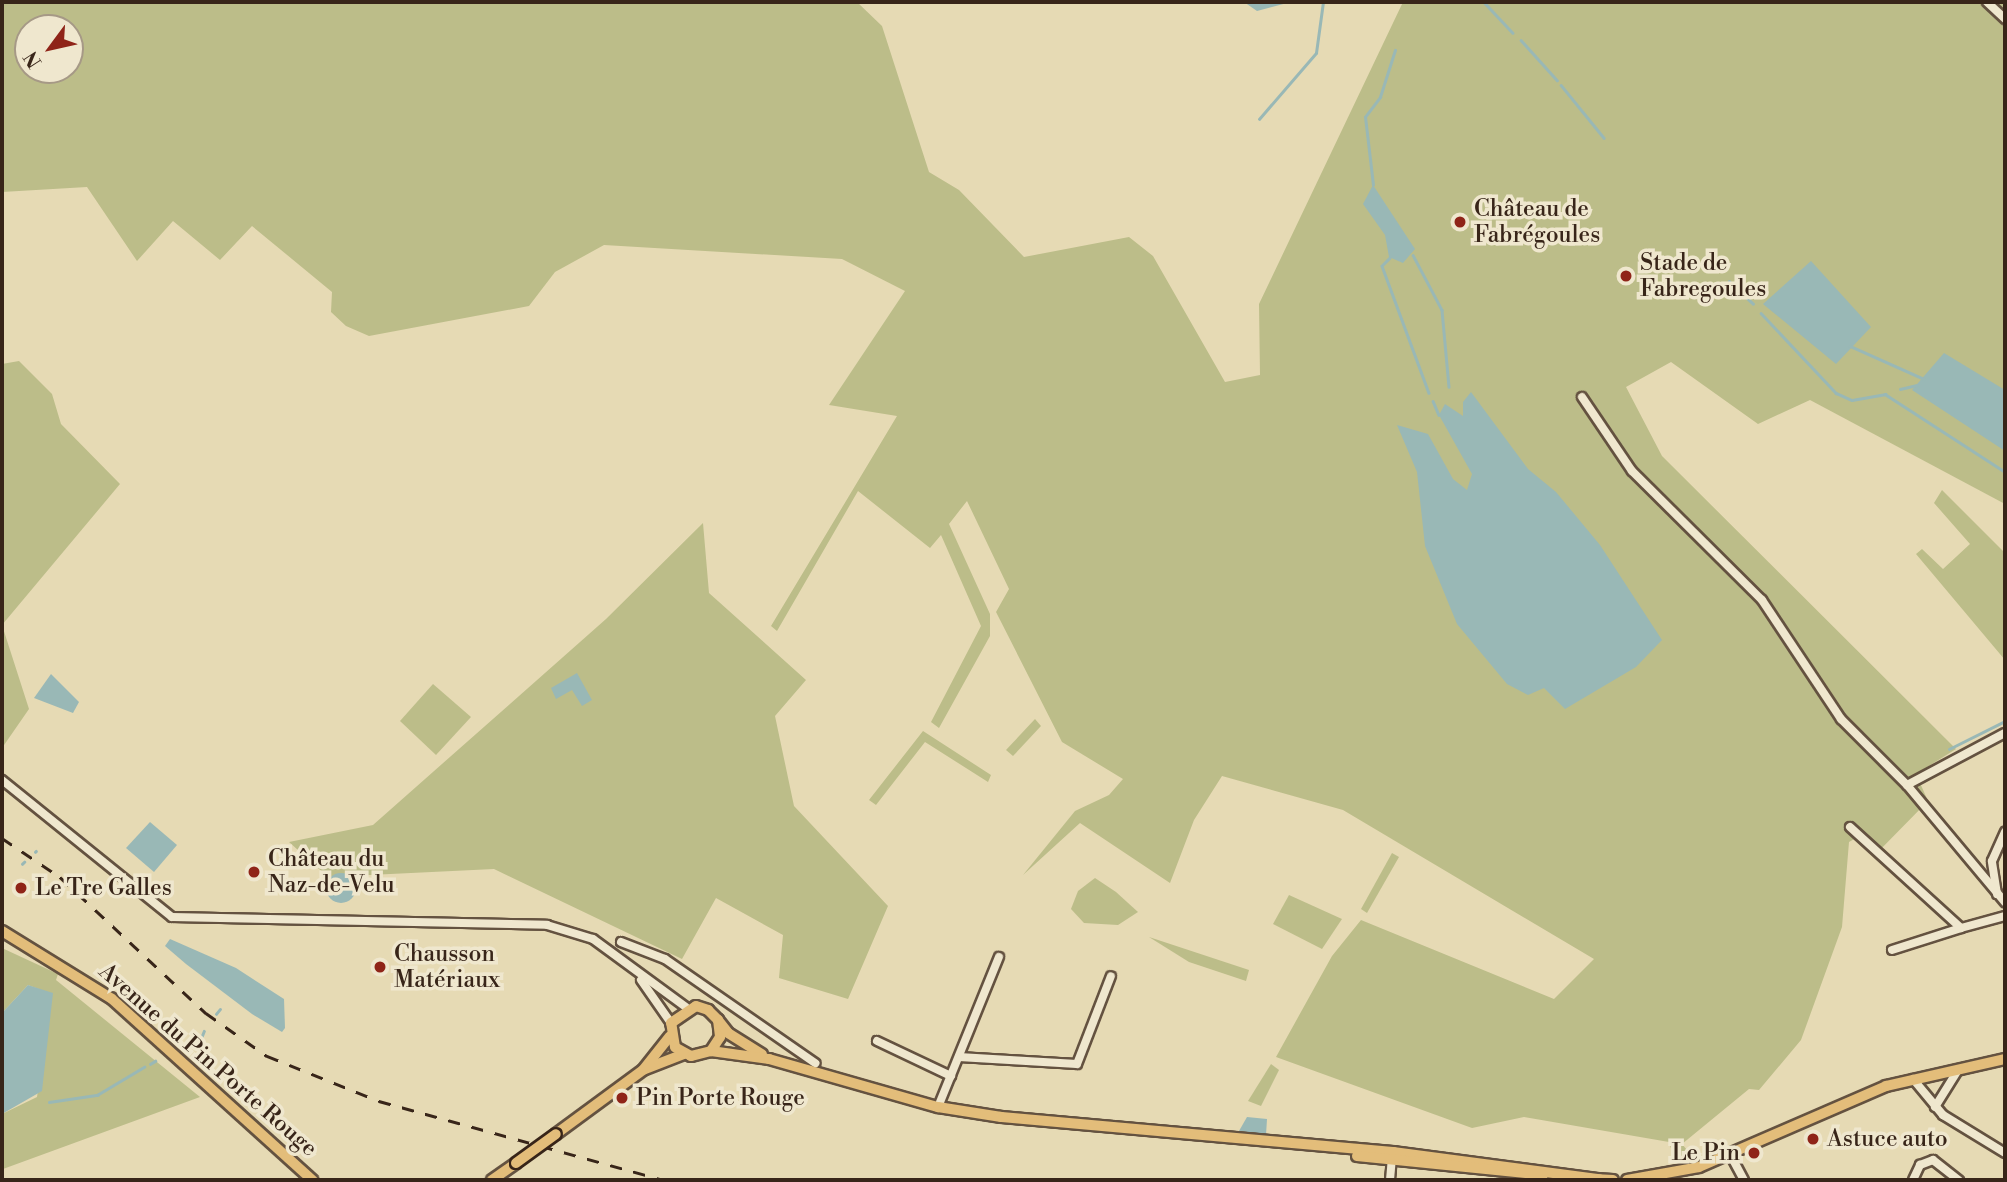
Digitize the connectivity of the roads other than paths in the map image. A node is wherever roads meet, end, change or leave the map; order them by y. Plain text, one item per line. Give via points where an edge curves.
1 (1987, 2) edge
2 (2005, 19) edge
3 (1582, 397) dead end
4 (2005, 733) edge
5 (2, 780) edge
6 (1910, 789) junction
7 (1850, 827) dead end
8 (2005, 832) edge
9 (1997, 894) junction
10 (2005, 902) edge
11 (2005, 916) edge
12 (1961, 928) junction
13 (2, 931) edge
14 (621, 942) dead end
15 (1892, 950) dead end
16 (999, 957) dead end
17 (627, 964) junction
18 (1111, 976) dead end
19 (719, 994) junction
20 (686, 1007) junction
21 (709, 1010) junction
22 (718, 1020) junction
23 (671, 1023) junction
24 (670, 1036) junction
25 (877, 1041) dead end
26 (711, 1051) junction
27 (684, 1054) junction
28 (959, 1056) junction
29 (769, 1059) junction
30 (2005, 1059) edge
31 (815, 1063) dead end
32 (643, 1070) junction
33 (1958, 1070) junction
34 (951, 1076) junction
35 (1913, 1079) junction
36 (938, 1107) junction
37 (1936, 1107) junction
38 (2005, 1153) edge
39 (1730, 1154) junction
40 (1392, 1156) junction
41 (1599, 1179) edge
42 (313, 1180) edge
43 (492, 1180) edge
44 (1390, 1180) edge
45 (1613, 1180) edge
46 (1627, 1180) edge
47 (1744, 1180) edge
48 (1913, 1180) edge
49 (1959, 1180) edge

1 - 2 street
3 - 6 street via 1632,471 1762,600 1841,719
4 - 6 street via 1924,775
5 - 17 street via 172,917 521,921 581,933
6 - 9 street
7 - 12 street
8 - 9 street via 1992,861
9 - 10 street
11 - 12 street
12 - 15 street
13 - 42 main road, Avenue du Pin Porte Rouge via 112,999
14 - 19 street via 665,959
16 - 28 street
17 - 20 street
17 - 23 street
18 - 28 street via 1077,1064
19 - 21 street
19 - 31 street
20 - 21 main road
20 - 23 main road
21 - 22 main road
22 - 26 main road via 720,1037
22 - 29 main road
23 - 24 main road
24 - 27 main road
24 - 32 main road
25 - 34 street
26 - 27 main road
26 - 29 main road
27 - 32 main road
28 - 34 street
29 - 36 main road
30 - 33 main road
32 - 43 main road, bridge
33 - 35 main road
33 - 37 street
34 - 36 street
35 - 37 street
35 - 39 main road
36 - 40 main road
37 - 38 street
39 - 46 main road via 1670,1176
39 - 47 street
40 - 41 main road
40 - 44 street
41 - 45 main road
48 - 49 street via 1920,1165 1933,1160

